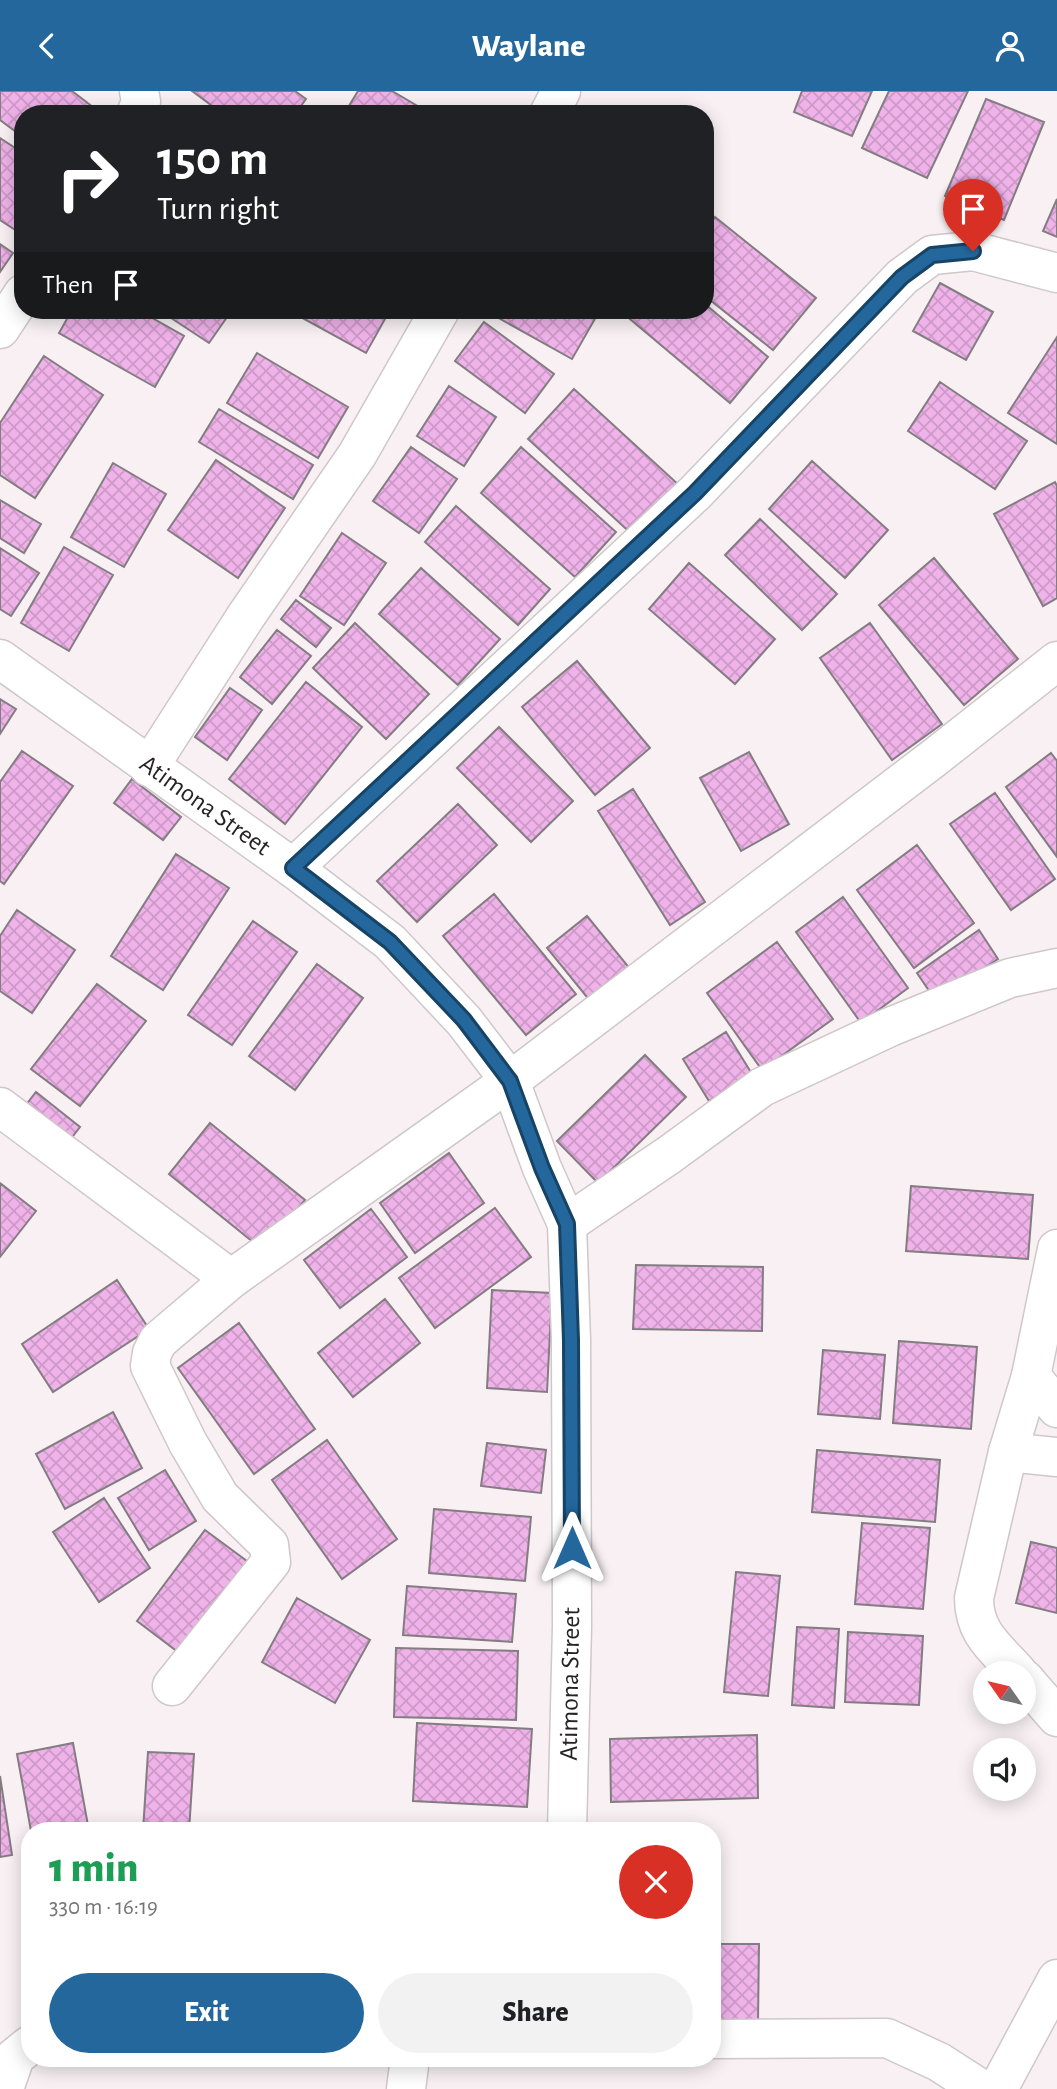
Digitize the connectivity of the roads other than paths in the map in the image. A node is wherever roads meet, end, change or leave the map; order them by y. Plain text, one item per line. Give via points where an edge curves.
1 (1057, 273) edge
2 (14, 308) edge
3 (435, 319) edge
4 (0, 329) edge
5 (0, 659) edge
6 (1057, 661) edge
7 (149, 767) junction
8 (293, 868) junction
9 (1057, 968) edge
10 (510, 1081) junction
11 (0, 1107) edge
12 (567, 1224) junction
13 (1057, 1249) edge
14 (231, 1279) junction
15 (1031, 1377) junction
16 (1057, 1408) edge
17 (1007, 1452) junction
18 (1057, 1457) edge
19 (1007, 1661) edge
20 (172, 1686) dead end
21 (1036, 1693) edge
22 (1057, 1717) edge
23 (567, 1822) edge
24 (1057, 1980) edge
25 (721, 2039) edge
26 (21, 2052) edge
27 (409, 2067) edge
28 (5, 2089) edge
29 (406, 2089) edge
30 (981, 2089) edge
31 (998, 2089) edge

1 - 8 street via 973,251 932,255 902,277 695,493
2 - 4 street
3 - 7 street via 357,455
5 - 7 street, Atimona Street
6 - 10 street
7 - 8 street, Atimona Street
8 - 10 street, Atimona Street via 390,942 464,1020
9 - 12 street via 1010,978 762,1087
10 - 12 street, Atimona Street
10 - 14 street
11 - 14 street
12 - 23 street, Atimona Street via 572,1626
13 - 15 street
14 - 20 street via 158,1341 150,1366 220,1497 269,1545 271,1562
15 - 16 street
15 - 17 street
17 - 18 street
17 - 19 street via 974,1615 980,1630
21 - 22 street
24 - 31 street
25 - 30 street via 887,2038 939,2061
26 - 28 street via 15,2057
27 - 29 street

